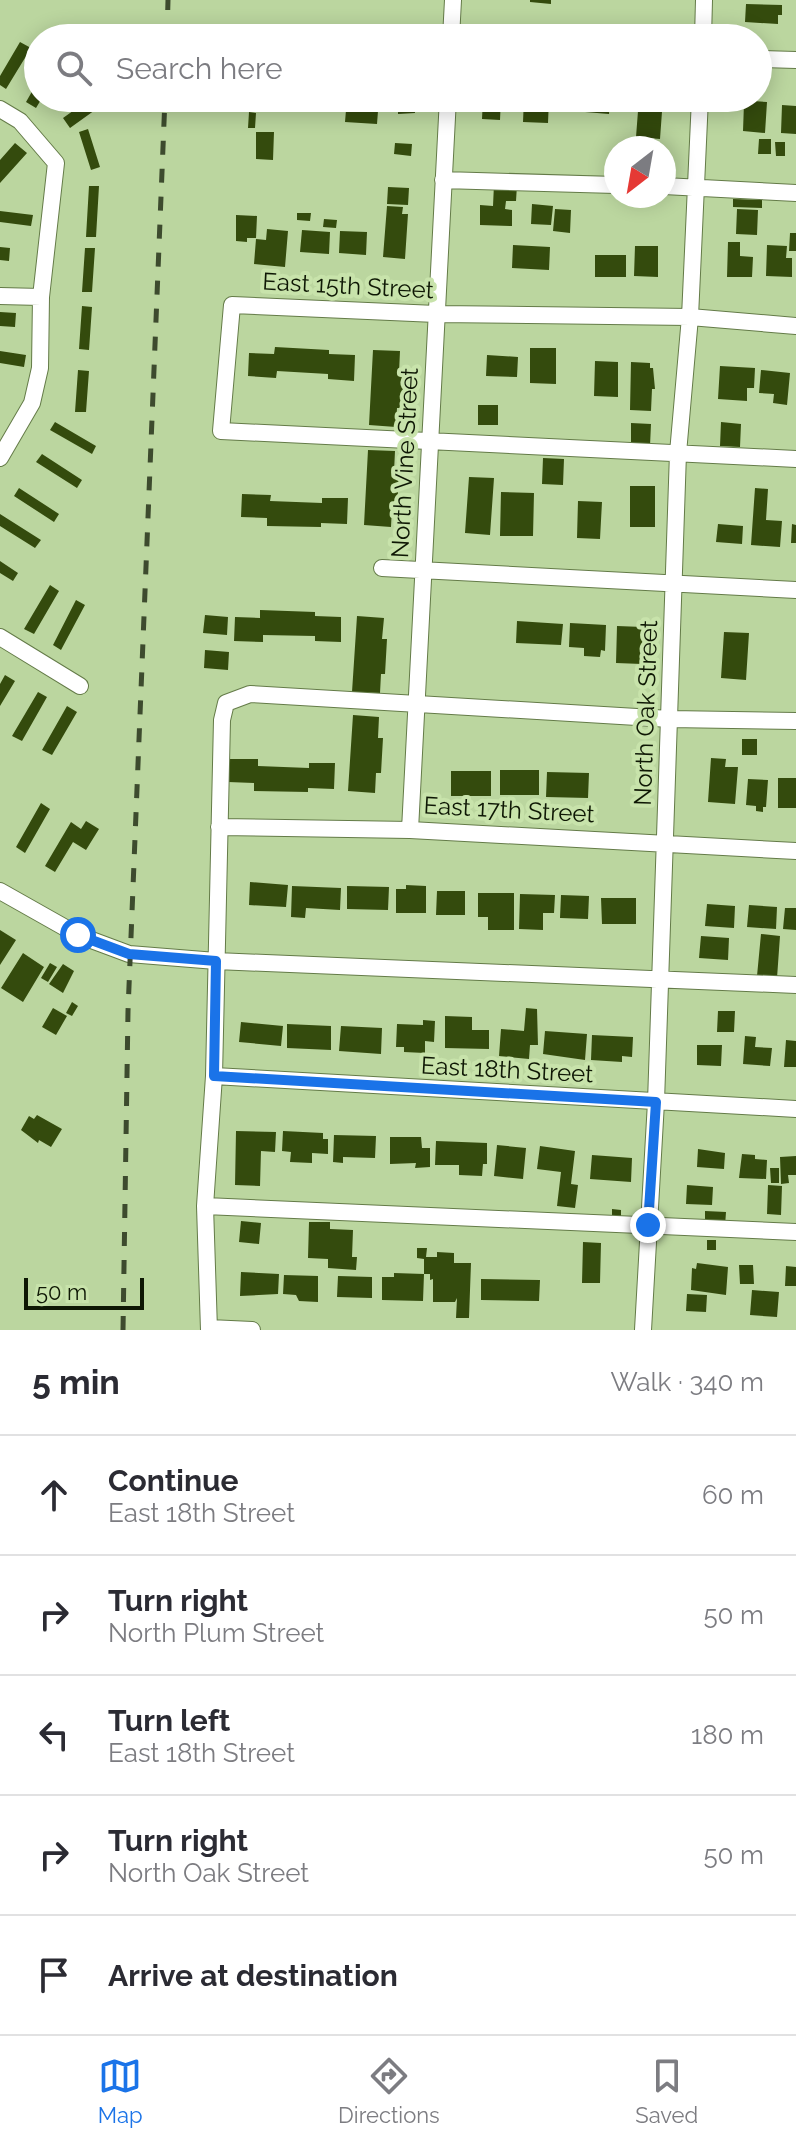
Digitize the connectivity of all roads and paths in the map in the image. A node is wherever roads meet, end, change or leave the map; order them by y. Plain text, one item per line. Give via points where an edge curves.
1 (453, 0) edge
2 (704, 0) edge
3 (452, 24) edge
4 (703, 24) edge
5 (772, 59) edge
6 (796, 60) edge
7 (0, 109) edge
8 (447, 112) edge
9 (699, 112) edge
10 (443, 180) junction
11 (604, 185) edge
12 (676, 186) edge
13 (695, 187) junction
14 (796, 193) edge
15 (0, 296) edge
16 (41, 297) junction
17 (436, 314) junction
18 (690, 317) junction
19 (796, 326) edge
20 (430, 441) junction
21 (678, 453) junction
22 (0, 458) edge
23 (796, 459) edge
24 (382, 568) dead end
25 (424, 571) junction
26 (673, 584) junction
27 (796, 590) edge
28 (0, 637) edge
29 (80, 686) dead end
30 (417, 704) junction
31 (670, 719) junction
32 (796, 721) edge
33 (219, 827) junction
34 (410, 830) junction
35 (666, 842) junction
36 (796, 851) edge
37 (0, 891) edge
38 (216, 961) junction
39 (660, 979) junction
40 (796, 985) edge
41 (214, 1076) junction
42 (656, 1102) junction
43 (796, 1109) edge
44 (205, 1206) junction
45 (648, 1225) junction
46 (796, 1232) edge
47 (209, 1329) edge
48 (252, 1330) edge
49 (643, 1330) edge

1 - 3 street
2 - 4 street
5 - 6 street
7 - 16 street via 20,121 56,163
8 - 10 street, North Vine Street
9 - 13 street, North Oak Street
10 - 11 street
10 - 17 street, North Vine Street
12 - 13 street
13 - 14 street
13 - 18 street, North Oak Street
15 - 16 street
16 - 22 street via 40,368 32,403
17 - 18 street, East 15th Street
17 - 20 street, North Vine Street
17 - 20 street, East 15th Street via 232,305 221,431
18 - 19 street, East 15th Street
18 - 21 street, North Oak Street
20 - 21 street
20 - 25 street, North Vine Street
21 - 23 street
21 - 26 street, North Oak Street
24 - 25 street
25 - 26 street
25 - 30 street, North Vine Street
26 - 27 street
26 - 31 street, North Oak Street
28 - 29 street
30 - 31 street
30 - 33 street via 250,694 226,703
30 - 34 street, North Vine Street
31 - 32 street
31 - 35 street, North Oak Street
33 - 34 street, East 17th Street
33 - 38 street
34 - 35 street, East 17th Street
35 - 36 street, East 17th Street
35 - 39 street, North Oak Street
37 - 38 street via 78,935 129,954
38 - 39 street
38 - 41 street
39 - 40 street
39 - 42 street, North Oak Street
41 - 42 street, East 18th Street
41 - 44 street
42 - 43 street, East 18th Street
42 - 45 street, North Oak Street
44 - 45 street
44 - 47 street
45 - 46 street
45 - 49 street, North Oak Street
47 - 48 street

